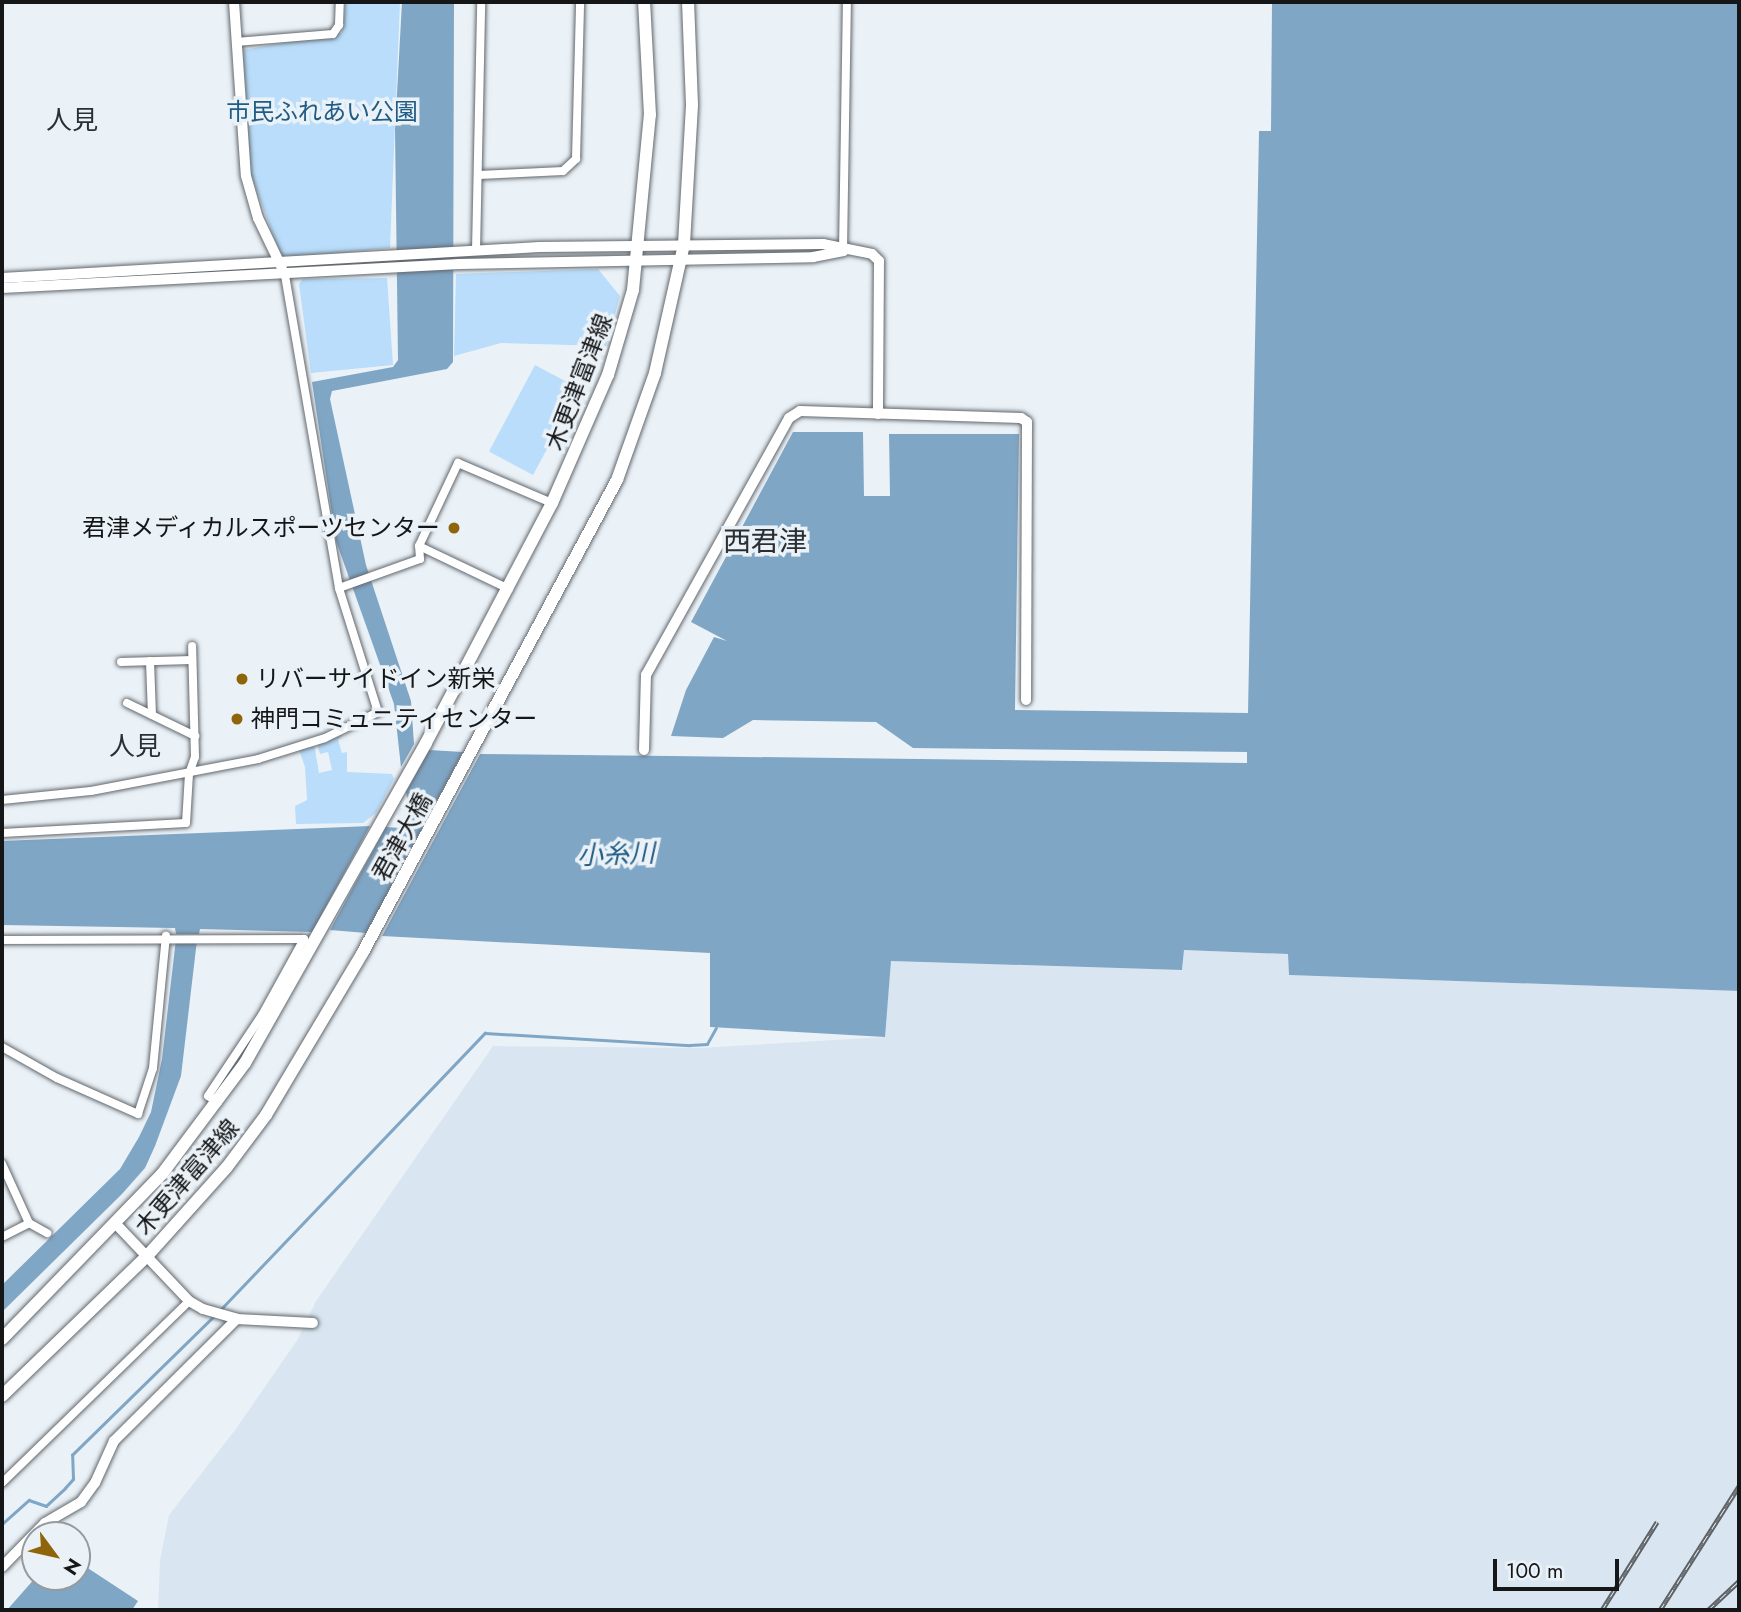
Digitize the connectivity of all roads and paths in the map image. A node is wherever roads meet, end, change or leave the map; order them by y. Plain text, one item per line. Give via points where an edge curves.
1 (234, 2) edge
2 (340, 2) edge
3 (481, 2) edge
4 (580, 2) edge
5 (644, 2) edge
6 (688, 2) edge
7 (847, 2) edge
8 (236, 42) junction
9 (479, 175) junction
10 (640, 244) junction
11 (684, 244) junction
12 (476, 251) junction
13 (843, 251) junction
14 (459, 258) junction
15 (638, 258) junction
16 (682, 258) junction
17 (283, 269) junction
18 (2, 278) edge
19 (2, 288) edge
20 (878, 414) junction
21 (552, 503) junction
22 (419, 546) junction
23 (342, 585) junction
24 (509, 589) junction
25 (192, 646) dead end
26 (192, 660) junction
27 (150, 661) junction
28 (121, 662) dead end
29 (1026, 700) dead end
30 (127, 703) dead end
31 (152, 715) junction
32 (195, 736) junction
33 (426, 743) joint
34 (644, 751) dead end
35 (189, 774) junction
36 (2, 800) edge
37 (2, 833) edge
38 (169, 936) junction
39 (2, 940) edge
40 (313, 949) joint
41 (363, 953) joint
42 (2, 1046) edge
43 (218, 1102) junction
44 (2, 1164) edge
45 (29, 1223) junction
46 (116, 1224) junction
47 (47, 1233) dead end
48 (2, 1237) edge
49 (148, 1255) junction
50 (189, 1301) junction
51 (237, 1319) junction
52 (313, 1323) dead end
53 (2, 1339) edge
54 (2, 1396) edge
55 (2, 1483) edge
56 (2, 1567) edge

1 - 8 street
2 - 8 street via 339,25 333,34
3 - 9 street
4 - 9 street via 576,159 563,171
5 - 10 main road, 木更津富津線 via 650,115
6 - 11 main road via 692,105
7 - 13 street
8 - 17 street via 246,176 258,218
9 - 12 street
10 - 11 street
10 - 12 street
10 - 15 main road, 木更津富津線
11 - 13 street via 823,244
11 - 16 main road
12 - 14 street
13 - 16 street via 813,257
13 - 20 street via 872,254 880,263
14 - 15 street
14 - 17 street via 389,268
14 - 17 street via 388,256
15 - 16 street
15 - 21 main road, 木更津富津線 via 608,374
16 - 41 main road, 君津大橋 via 655,373 617,480
17 - 18 street
17 - 19 street
17 - 23 street
20 - 29 street via 1027,422
20 - 34 street via 800,411 789,418 646,675
21 - 22 street via 458,463
21 - 24 main road, 木更津富津線
22 - 23 street via 420,559
22 - 24 street
23 - 35 street via 378,712 325,738
24 - 33 main road, 木更津富津線
25 - 26 street
26 - 27 street
26 - 32 street
27 - 28 street
27 - 31 street
30 - 31 street
31 - 32 street
32 - 35 street
33 - 40 main road, 君津大橋
35 - 36 street
35 - 37 street via 186,823
38 - 39 street
38 - 42 street via 153,1068 138,1114 57,1078
38 - 43 street via 304,939 262,1016 208,1096
40 - 43 main road, 木更津富津線
41 - 49 main road, 木更津富津線 via 267,1115
43 - 46 main road, 木更津富津線
44 - 45 street
45 - 47 street
45 - 48 street
46 - 49 street
46 - 53 main road, 木更津富津線
49 - 50 street
49 - 54 main road, 木更津富津線
50 - 51 street
50 - 55 street
51 - 52 street
51 - 56 street via 114,1441 96,1483 81,1502 45,1523

